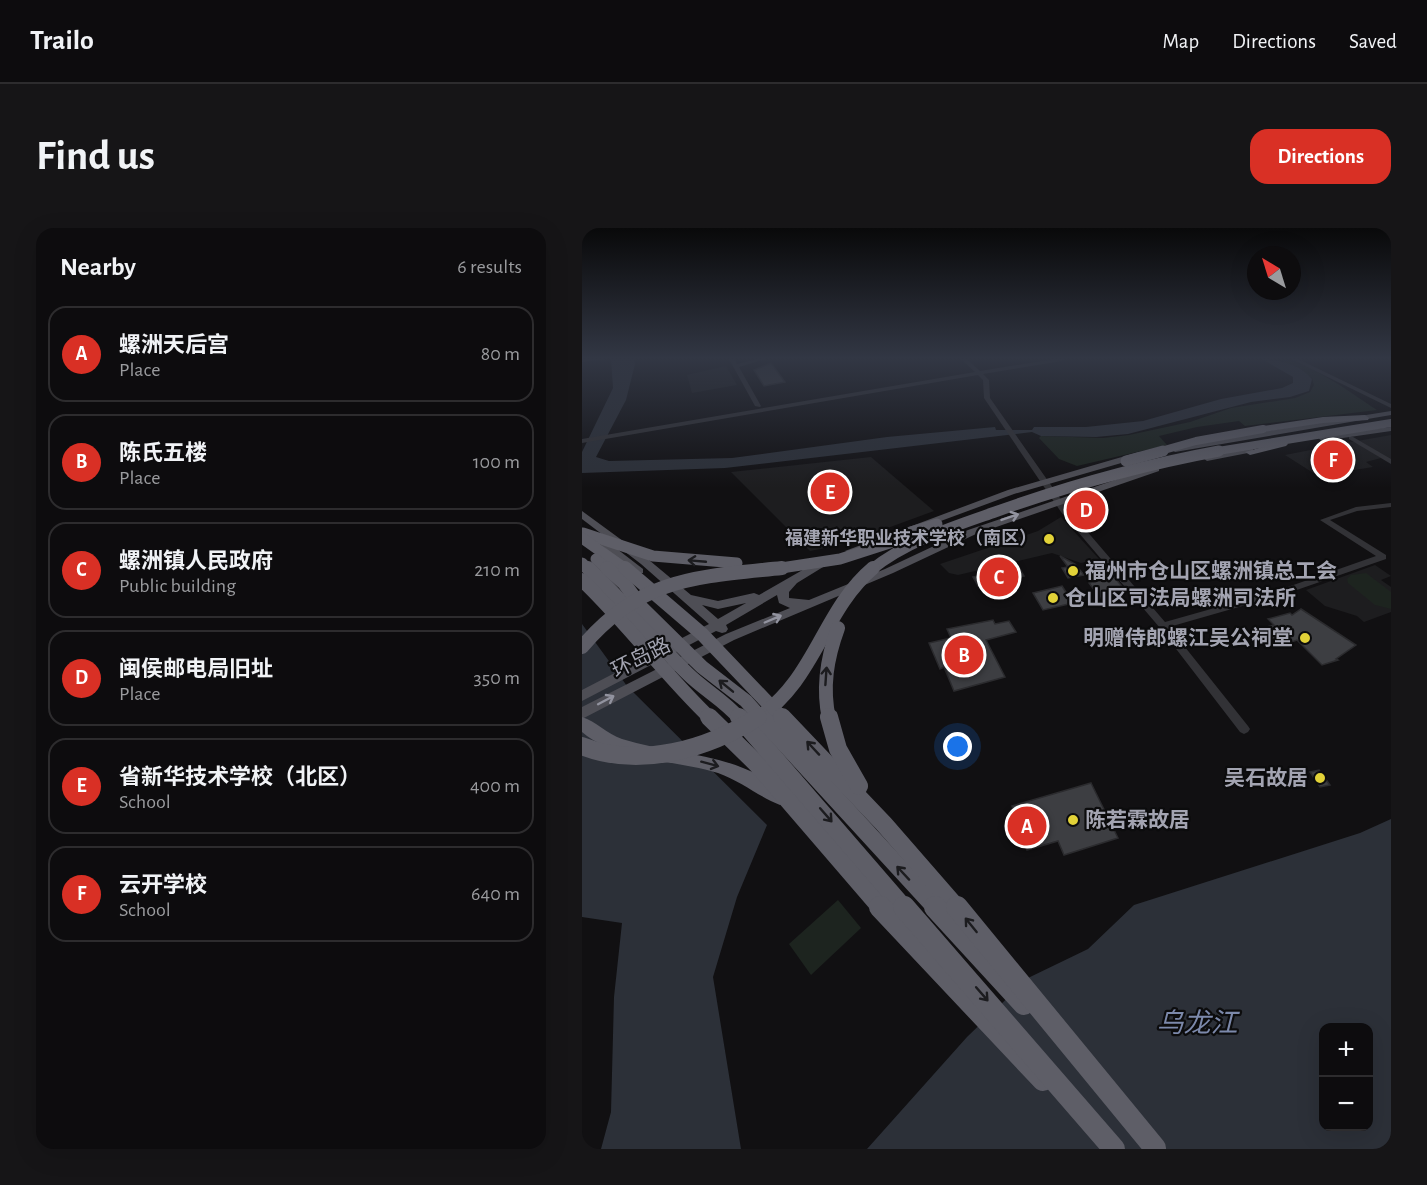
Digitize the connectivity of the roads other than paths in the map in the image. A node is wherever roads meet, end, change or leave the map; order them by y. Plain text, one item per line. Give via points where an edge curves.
1 (756, 402) edge
2 (783, 402) edge
3 (796, 402) edge
4 (990, 402) edge
5 (758, 406) junction
6 (1391, 413) edge
7 (1365, 418) junction
8 (1391, 421) edge
9 (1391, 429) edge
10 (620, 432) junction
11 (584, 438) edge
12 (1351, 438) dead end
13 (1283, 444) junction
14 (1391, 462) edge
15 (1107, 473) junction
16 (1045, 481) junction
17 (1058, 501) junction
18 (1391, 505) edge
19 (582, 514) edge
20 (981, 517) junction
21 (940, 523) junction
22 (582, 525) edge
23 (582, 533) edge
24 (582, 538) edge
25 (582, 547) edge
26 (582, 562) edge
27 (807, 570) junction
28 (582, 580) edge
29 (776, 589) junction
30 (844, 589) junction
31 (688, 598) junction
32 (1163, 626) junction
33 (712, 628) junction
34 (725, 640) junction
35 (582, 646) edge
36 (626, 682) junction
37 (582, 696) edge
38 (582, 713) edge
39 (582, 723) edge
40 (1244, 729) dead end
41 (582, 746) edge
42 (790, 804) junction
43 (884, 824) junction
44 (1112, 1149) edge
45 (1156, 1149) edge

1 - 5 street
2 - 5 street
3 - 10 street
4 - 16 street
5 - 10 street
6 - 7 main road
7 - 15 highway, bridge via 1323,420 1196,441
7 - 16 main road via 1137,455
8 - 15 highway, bridge via 1237,446
9 - 13 main road
10 - 11 street
12 - 14 street
13 - 15 highway, bridge
13 - 17 main road via 1166,466
15 - 20 highway, bridge
15 - 21 highway via 1030,491
16 - 17 street
16 - 27 main road via 848,551
30 -> 17 main road via 986,526
17 - 32 street
18 - 32 street via 1356,509 1323,520 1383,557 1285,591
19 - 31 main road
20 - 41 highway, bridge via 895,552 860,579 838,608 799,680 754,721 708,743 665,754 620,755
43 -> 20 highway, bridge via 843,764 830,728 825,682 831,645 856,598 889,565 924,543
21 -> 23 highway, bridge via 831,554 746,563 653,556
21 - 35 highway, bridge via 843,559 671,583 614,613
22 - 33 main road
43 -> 24 highway, bridge via 702,634 632,573
45 -> 25 highway, bridge via 746,701 702,667 642,608 624,583
26 -> 44 highway, bridge via 615,591 630,614 689,675 732,708
27 - 29 main road
27 - 30 main road via 783,591 783,600 796,604
28 - 42 highway, bridge via 674,683 757,764
29 - 31 main road via 725,605
29 - 33 main road, 环岛路
34 -> 30 main road, 环岛路
31 - 33 main road
32 - 40 street
33 - 34 main road
33 - 36 main road, 环岛路
34 - 36 main road, 环岛路
36 - 37 main road, 环岛路
38 -> 36 main road, 环岛路
39 -> 42 highway, bridge via 598,735 633,748 726,768 756,781
42 - 44 highway, bridge via 942,974
45 -> 43 highway, bridge

